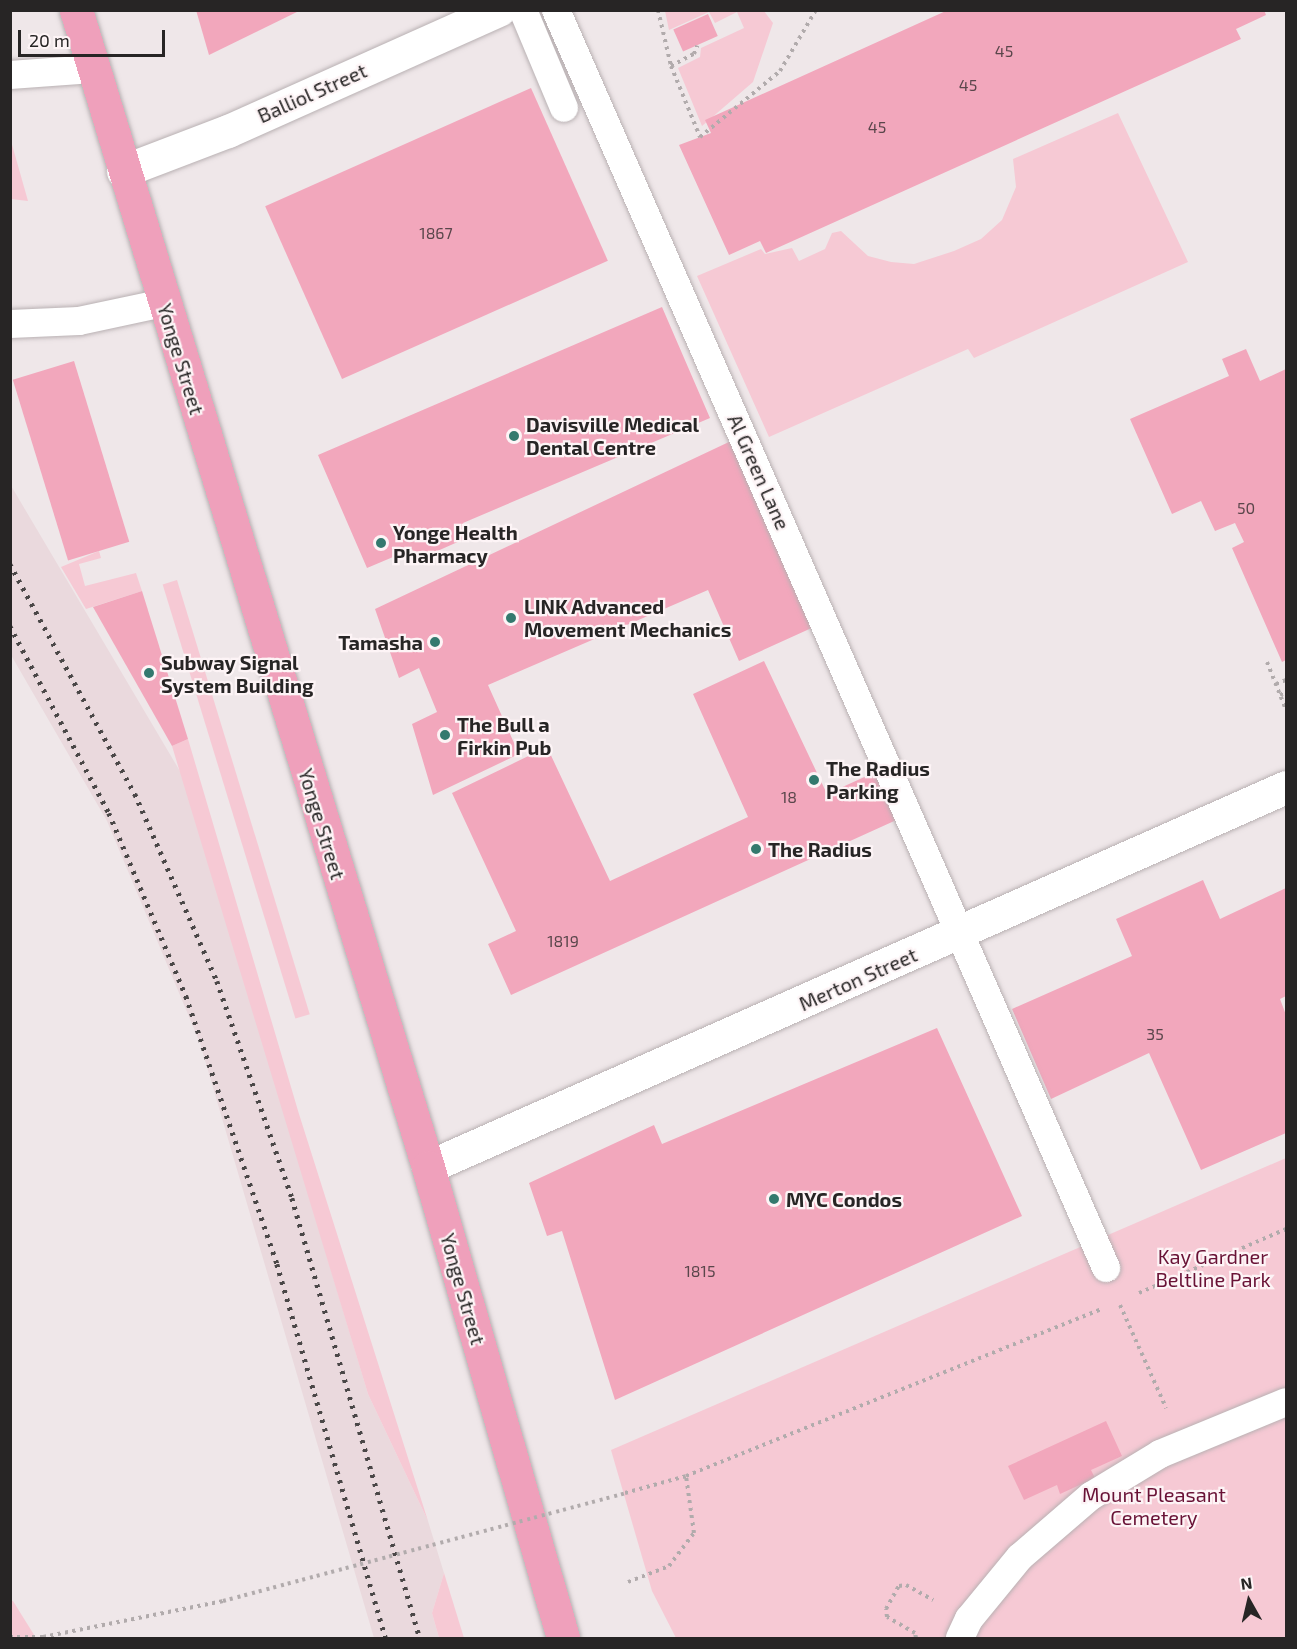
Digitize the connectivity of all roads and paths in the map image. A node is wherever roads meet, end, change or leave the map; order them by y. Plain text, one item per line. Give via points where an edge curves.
1 (76, 10) edge
2 (499, 10) edge
3 (523, 10) edge
4 (556, 10) edge
5 (658, 10) edge
6 (816, 10) edge
7 (697, 46) dead end
8 (671, 66) junction
9 (93, 69) junction
10 (10, 75) edge
11 (564, 108) dead end
12 (123, 171) junction
13 (164, 303) junction
14 (10, 324) edge
15 (1267, 662) dead end
16 (1287, 680) edge
17 (1276, 684) junction
18 (1287, 692) edge
19 (1280, 695) junction
20 (1287, 710) edge
21 (1287, 787) edge
22 (960, 934) junction
23 (428, 1167) junction
24 (1287, 1229) edge
25 (1106, 1268) dead end
26 (1119, 1302) junction
27 (1287, 1402) edge
28 (1179, 1407) dead end
29 (686, 1476) junction
30 (628, 1582) dead end
31 (884, 1595) dead end
32 (891, 1599) junction
33 (975, 1613) junction
34 (10, 1637) edge
35 (563, 1638) edge
36 (916, 1638) edge
37 (960, 1638) edge

1 - 9 main road, Yonge Street
2 - 12 street, Balliol Street via 228,131
3 - 11 lane
4 - 22 lane, Al Green Lane
5 - 8 path
6 - 8 path via 780,71 700,137
7 - 8 path via 694,54
9 - 10 lane
9 - 12 main road, Yonge Street
12 - 13 main road, Yonge Street
13 - 14 lane via 79,321
13 - 23 main road, Yonge Street
15 - 17 path
16 - 17 path
17 - 19 path
18 - 19 path
19 - 20 path
21 - 22 street, Merton Street
22 - 23 street, Merton Street
22 - 25 lane, Al Green Lane
23 - 35 main road, Yonge Street
24 - 26 path
26 - 28 path via 1168,1412
26 - 29 path
27 - 33 lane via 1160,1454 1091,1496 1020,1557
29 - 30 path via 694,1533 669,1566
29 - 34 path, bridge via 223,1601 43,1637
31 - 32 path
32 - 33 path via 906,1585 933,1600 947,1599
32 - 36 path via 887,1617 915,1633
33 - 37 lane

